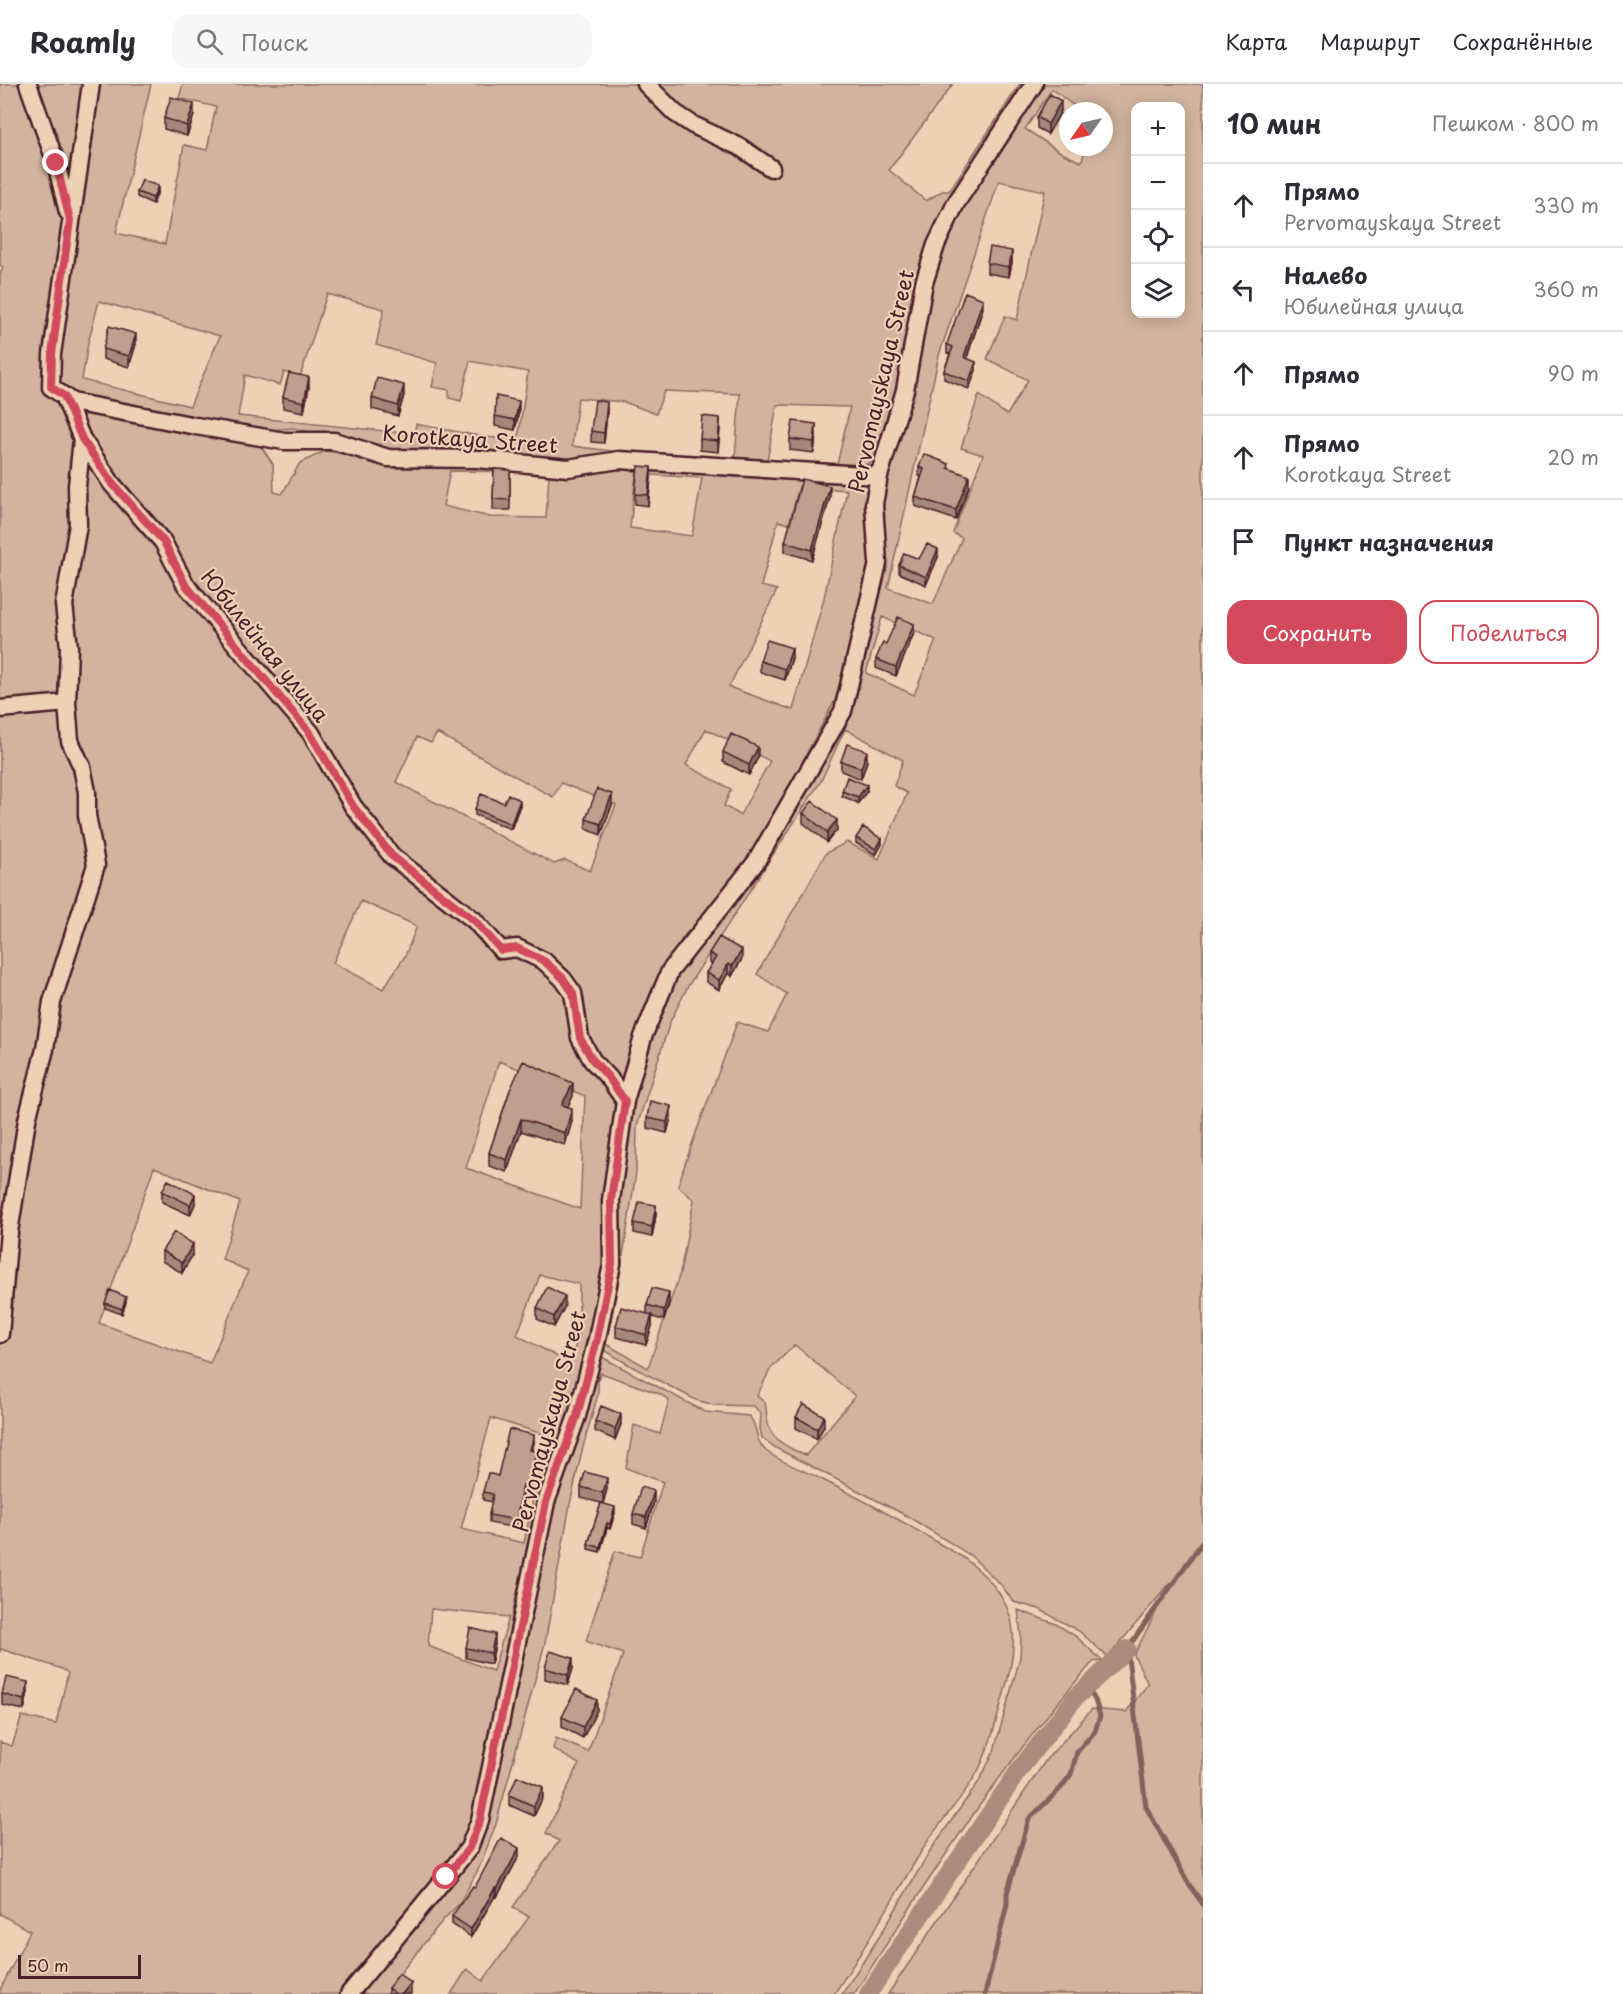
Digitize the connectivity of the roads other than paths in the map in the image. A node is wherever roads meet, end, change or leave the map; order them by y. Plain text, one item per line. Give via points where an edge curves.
1 (28, 84) edge
2 (91, 84) edge
3 (646, 84) edge
4 (1034, 84) edge
5 (771, 168) dead end
6 (70, 220) junction
7 (64, 396) junction
8 (82, 439) junction
9 (879, 476) junction
10 (67, 703) junction
11 (0, 709) edge
12 (625, 1101) junction
13 (0, 1334) edge
14 (349, 1994) edge

1 - 6 street via 56,163
2 - 6 street
3 - 5 street via 675,113
4 - 9 street, Pervomayskaya Street via 956,203 936,245 924,283 905,390
6 - 7 street via 52,354 51,387
7 - 8 street
7 - 9 street, Korotkaya Street via 72,402 284,441 334,441 388,458 478,459 568,468 619,460
8 - 10 street via 78,525 64,605 69,647
8 - 12 street, Юбилейная улица via 112,483 164,542 185,584 310,733 353,806 392,856 474,920 501,950 517,948 544,961 563,978 573,993 580,1038
9 - 12 street, Pervomayskaya Street via 874,504 878,563 843,711 756,862 670,971 643,1037
10 - 11 street
10 - 13 street via 70,741 87,792 96,865 52,1002 27,1120 9,1232
12 - 14 street, Pervomayskaya Street via 611,1200 612,1264 608,1286 577,1416 546,1502 480,1820 469,1848

